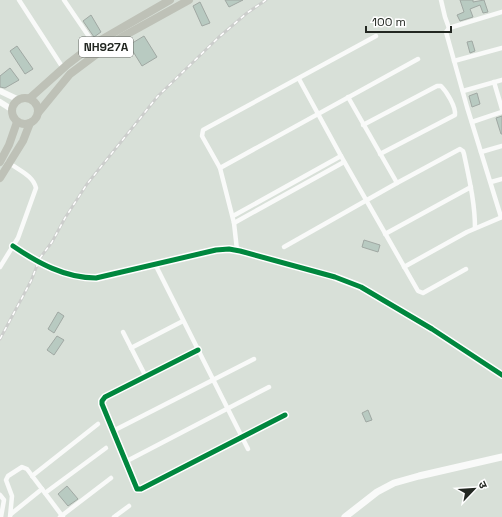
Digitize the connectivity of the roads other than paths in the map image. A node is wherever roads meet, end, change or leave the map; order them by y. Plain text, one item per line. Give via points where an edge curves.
1 (19, 0) edge
2 (64, 0) edge
3 (170, 0) edge
4 (189, 0) edge
5 (441, 0) edge
6 (501, 13) edge
7 (502, 19) edge
8 (449, 28) junction
9 (376, 36) dead end
10 (94, 44) junction
11 (502, 48) edge
12 (418, 59) dead end
13 (454, 61) junction
14 (63, 68) junction
15 (299, 79) junction
16 (502, 80) edge
17 (494, 82) junction
18 (0, 91) edge
19 (463, 91) junction
20 (348, 97) junction
21 (30, 98) junction
22 (17, 99) junction
23 (0, 102) edge
24 (11, 109) junction
25 (502, 111) edge
26 (38, 113) junction
27 (318, 113) junction
28 (17, 122) junction
29 (472, 122) junction
30 (30, 123) junction
31 (363, 125) junction
32 (502, 146) edge
33 (481, 152) junction
34 (380, 154) junction
35 (341, 156) junction
36 (1, 159) edge
37 (344, 162) junction
38 (9, 163) junction
39 (220, 168) junction
40 (0, 178) edge
41 (502, 179) edge
42 (490, 182) junction
43 (397, 183) junction
44 (471, 187) junction
45 (366, 200) junction
46 (232, 216) junction
47 (502, 217) edge
48 (234, 223) junction
49 (475, 228) junction
50 (385, 234) junction
51 (13, 246) junction
52 (284, 247) dead end
53 (237, 250) junction
54 (27, 256) tunnel mouth
55 (155, 264) junction
56 (0, 266) edge
57 (404, 267) junction
58 (50, 268) tunnel mouth
59 (466, 269) dead end
60 (183, 321) junction
61 (123, 332) dead end
62 (131, 348) junction
63 (198, 350) junction
64 (254, 359) dead end
65 (502, 375) edge
66 (146, 377) junction
67 (213, 379) junction
68 (268, 387) dead end
69 (228, 409) junction
70 (285, 415) dead end
71 (98, 424) dead end
72 (112, 431) junction
73 (242, 437) junction
74 (106, 448) dead end
75 (248, 449) dead end
76 (502, 458) edge
77 (125, 462) junction
78 (32, 476) junction
79 (111, 478) dead end
80 (44, 491) junction
81 (0, 495) edge
82 (129, 506) dead end
83 (11, 516) edge
84 (62, 516) edge
85 (1, 517) edge
86 (114, 517) edge
87 (346, 517) edge

1 - 14 street
2 - 10 street
3 - 10 highway, NH927A
4 - 26 highway, NH927A via 98,53 70,74
5 - 8 street
6 - 7 street
6 - 8 street
8 - 13 street via 446,34
9 - 15 street
10 - 14 highway, NH927A
11 - 13 street
12 - 20 street
13 - 19 street
14 - 21 highway, NH927A
15 - 27 street
15 - 39 street via 203,130 202,136
16 - 17 street
17 - 19 street
17 - 25 street
18 - 22 street
19 - 29 street
20 - 27 street
20 - 31 street
21 - 22 highway
21 - 26 highway via 36,104
22 - 24 highway
23 - 24 street
24 - 28 highway
25 - 29 street
26 - 30 highway, NH927A
27 - 35 street
27 - 39 street
28 - 30 highway
28 - 36 highway
29 - 33 street
30 - 38 highway, NH927A via 23,141
31 - 34 street
31 - 34 street via 437,86 444,89 455,115
32 - 33 street
33 - 42 street
34 - 43 street
35 - 37 street
35 - 46 street
36 - 38 street
37 - 45 street
37 - 48 street
38 - 40 highway, NH927A
38 - 51 street via 31,178 36,188
39 - 46 street
41 - 42 street
42 - 47 street
43 - 44 street via 460,149 464,154
43 - 45 street
44 - 49 street
44 - 50 street
45 - 50 street
45 - 52 street
46 - 48 street
47 - 49 street
48 - 53 street
49 - 57 street
50 - 57 street
51 - 54 street
51 - 56 street
53 - 55 street via 216,250
53 - 65 street via 335,277 361,287 432,328
55 - 58 street via 96,278 76,276
55 - 60 street
57 - 59 street via 421,293
60 - 62 street
60 - 63 street
61 - 62 street
62 - 66 street
63 - 66 street
63 - 67 street
64 - 67 street
66 - 72 street via 102,401
67 - 69 street
67 - 72 street
68 - 69 street
69 - 73 street
69 - 77 street
70 - 73 street
71 - 78 street
72 - 77 street
73 - 75 street
73 - 77 street via 141,489 135,486
74 - 80 street
76 - 87 main road via 394,483 377,492
78 - 80 street
78 - 83 street via 22,467 6,478 12,496
79 - 84 street
80 - 83 street
80 - 84 street
81 - 85 street via 4,500
82 - 86 street

